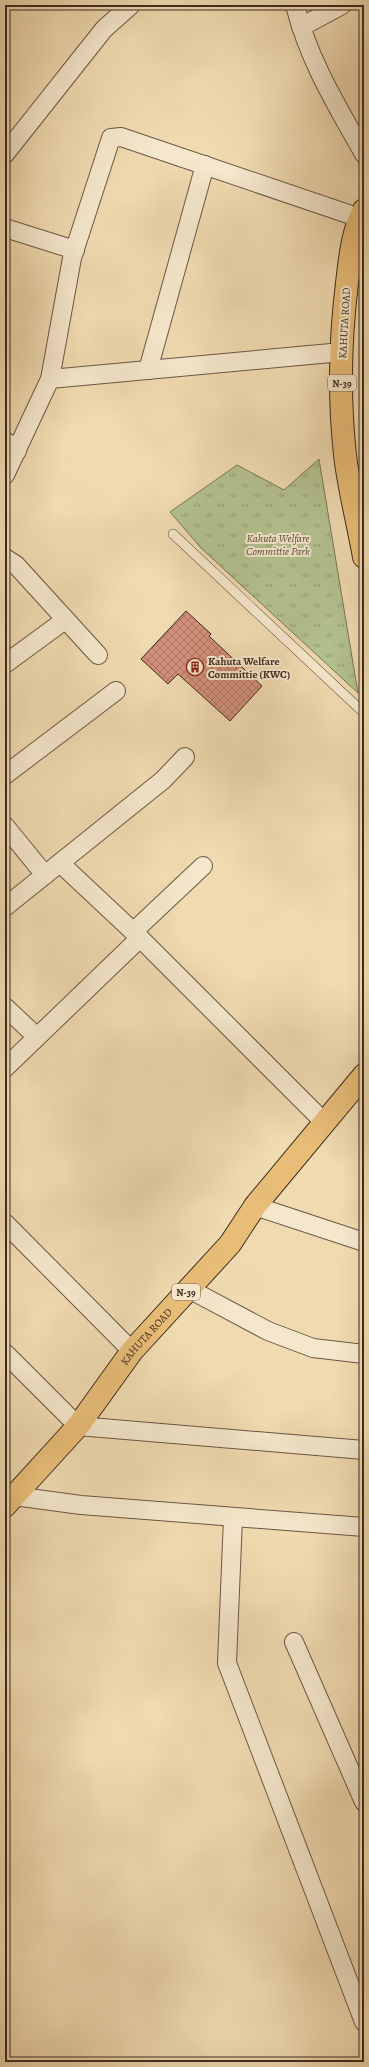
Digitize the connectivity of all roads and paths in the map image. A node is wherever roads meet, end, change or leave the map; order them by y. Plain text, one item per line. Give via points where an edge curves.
1 (132, 5) edge
2 (295, 5) edge
3 (342, 5) edge
4 (301, 28) junction
5 (5, 154) edge
6 (364, 154) edge
7 (205, 165) junction
8 (362, 214) edge
9 (5, 228) edge
10 (75, 250) junction
11 (342, 352) junction
12 (148, 370) junction
13 (50, 379) junction
14 (11, 446) edge
15 (5, 475) edge
16 (173, 534) dead end
17 (364, 557) edge
18 (5, 558) edge
19 (65, 620) junction
20 (98, 655) dead end
21 (5, 664) edge
22 (116, 691) dead end
23 (364, 713) edge
24 (185, 757) dead end
25 (5, 775) edge
26 (5, 826) edge
27 (60, 863) junction
28 (203, 866) dead end
29 (46, 875) junction
30 (5, 907) edge
31 (137, 934) junction
32 (5, 1006) edge
33 (37, 1037) junction
34 (5, 1068) edge
35 (364, 1075) edge
36 (324, 1122) junction
37 (255, 1206) junction
38 (5, 1223) edge
39 (364, 1242) edge
40 (189, 1289) junction
41 (132, 1351) junction
42 (5, 1353) edge
43 (364, 1354) edge
44 (78, 1426) junction
45 (364, 1450) edge
46 (10, 1501) edge
47 (233, 1518) junction
48 (364, 1527) edge
49 (294, 1642) dead end
50 (364, 1802) edge
51 (364, 2022) edge

1 - 5 street via 104,29
2 - 4 street
3 - 4 street
4 - 6 street via 324,85
7 - 8 street
7 - 10 street via 121,137 111,138
7 - 12 street
8 - 11 highway, KAHUTA ROAD / N-39 via 350,254
9 - 10 street
10 - 13 street
11 - 12 street
11 - 17 highway, KAHUTA ROAD / N-39 via 345,456
12 - 13 street
13 - 14 street
14 - 15 street
16 - 23 lane
18 - 19 street via 16,565
19 - 20 street
19 - 21 street
22 - 25 street
24 - 27 street via 163,780
26 - 29 street
27 - 29 street
27 - 31 street
28 - 31 street
29 - 30 street
31 - 33 street
31 - 36 street
32 - 33 street
33 - 34 street
35 - 36 highway, KAHUTA ROAD / N-39
36 - 37 highway, KAHUTA ROAD / N-39
37 - 39 street
37 - 40 highway, KAHUTA ROAD / N-39 via 230,1244
38 - 41 street
40 - 41 highway, KAHUTA ROAD / N-39
40 - 43 street via 268,1331 313,1348
41 - 44 highway, KAHUTA ROAD / N-39
42 - 44 street
44 - 45 street
44 - 46 highway, KAHUTA ROAD / N-39
46 - 47 street
47 - 48 street
47 - 51 street via 227,1663
49 - 50 street

